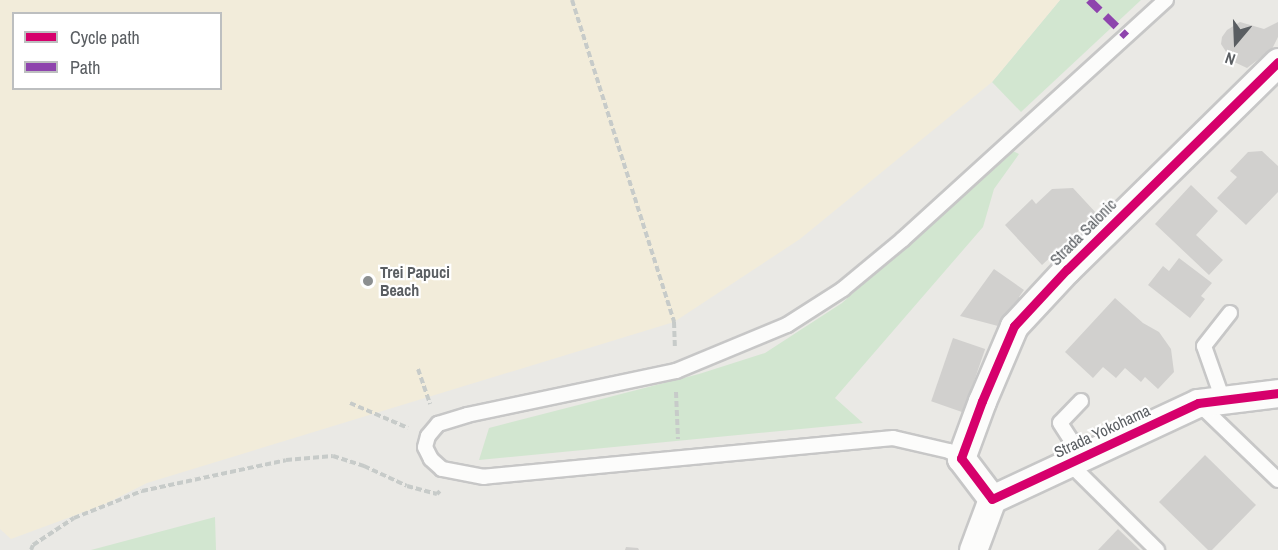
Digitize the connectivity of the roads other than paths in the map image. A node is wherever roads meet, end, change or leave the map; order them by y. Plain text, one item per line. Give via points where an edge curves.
1 (1166, 0) edge
2 (1278, 62) edge
3 (1230, 313) dead end
4 (1278, 393) edge
5 (1081, 401) dead end
6 (1211, 402) junction
7 (961, 458) junction
8 (1076, 460) junction
9 (1278, 480) edge
10 (992, 499) junction
11 (973, 550) edge
12 (1157, 550) edge

1 - 7 lane via 910,232 843,289 787,325 676,371 438,424 425,447 430,459 442,469 484,477 893,438 949,451
2 - 7 street, Strada Salonic via 1014,326
3 - 6 lane via 1204,346
4 - 6 street, Strada Yokohama
5 - 8 lane via 1060,423
6 - 8 street, Strada Yokohama
6 - 9 lane
7 - 10 street
8 - 10 street, Strada Yokohama
8 - 12 lane
10 - 11 street

